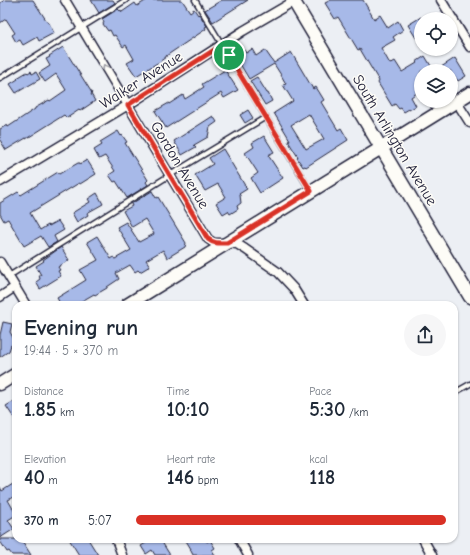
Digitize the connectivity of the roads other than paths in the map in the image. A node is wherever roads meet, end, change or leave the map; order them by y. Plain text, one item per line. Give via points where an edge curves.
1 (66, 0) edge
2 (126, 0) edge
3 (195, 0) edge
4 (294, 0) edge
5 (441, 0) edge
6 (82, 27) junction
7 (222, 45) junction
8 (470, 47) edge
9 (0, 78) edge
10 (470, 92) edge
11 (458, 100) edge
12 (458, 104) edge
13 (128, 105) junction
14 (445, 108) edge
15 (266, 117) junction
16 (470, 123) edge
17 (381, 148) junction
18 (170, 175) junction
19 (0, 182) edge
20 (311, 191) junction
21 (227, 243) junction
22 (0, 262) edge
23 (8, 276) junction
24 (15, 287) junction
25 (0, 297) edge
26 (470, 297) edge
27 (24, 301) edge
28 (133, 301) edge
29 (302, 301) edge
30 (12, 376) edge
31 (0, 384) edge
32 (470, 384) edge
33 (458, 391) edge
34 (118, 543) edge
35 (240, 543) edge
36 (425, 543) edge
37 (122, 555) edge
38 (248, 555) edge
39 (432, 555) edge

1 - 6 street, Gordon Avenue
2 - 6 lane
3 - 7 lane
4 - 7 street, Walker Avenue
4 - 17 street, South Arlington Avenue
5 - 8 street
6 - 9 lane
13 -> 6 street, Gordon Avenue
7 - 13 street, Walker Avenue
7 - 15 lane
10 - 11 street
12 - 16 street
13 - 18 street, Gordon Avenue
13 - 19 street, Walker Avenue
14 - 17 street
15 - 18 lane
15 - 20 lane
17 - 20 street
17 - 26 street, South Arlington Avenue
18 - 21 street, Gordon Avenue via 208,239 214,243
18 - 23 lane
20 - 21 street
21 - 28 street
21 - 29 street, Gordon Avenue via 241,246 278,272
22 - 23 street
23 - 24 street
24 - 25 street
24 - 27 street
30 - 31 street
32 - 33 lane
34 - 37 street
35 - 38 street
36 - 39 street

